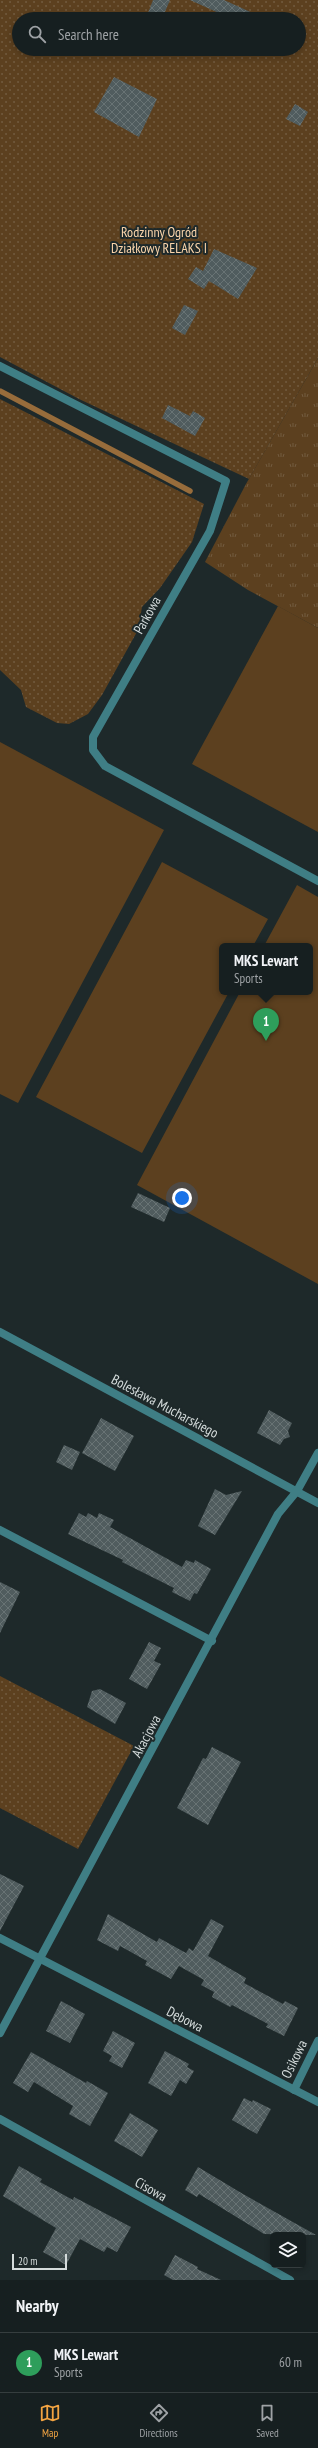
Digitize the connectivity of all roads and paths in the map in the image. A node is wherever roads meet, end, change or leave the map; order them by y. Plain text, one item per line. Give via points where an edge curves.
1 (0, 366) edge
2 (318, 881) edge
3 (0, 1332) edge
4 (318, 1453) edge
5 (297, 1491) junction
6 (318, 1503) edge
7 (0, 1530) edge
8 (212, 1641) junction
9 (0, 1938) edge
10 (41, 1959) junction
11 (0, 2033) edge
12 (318, 2041) edge
13 (294, 2090) junction
14 (318, 2102) edge
15 (0, 2119) edge
16 (290, 2280) edge

1 - 2 street, Parkowa via 226,481 210,531 94,736 93,750 105,766
3 - 5 street, Bolesława Mucharskiego
4 - 5 street, Akacjowa
5 - 6 street, Bolesława Mucharskiego
5 - 8 street, Akacjowa via 278,1514
7 - 8 street
8 - 10 street, Akacjowa
9 - 10 street, Dębowa
10 - 11 street, Akacjowa
10 - 13 street, Dębowa
12 - 13 street, Osikowa
13 - 14 street, Dębowa
15 - 16 street, Cisowa

